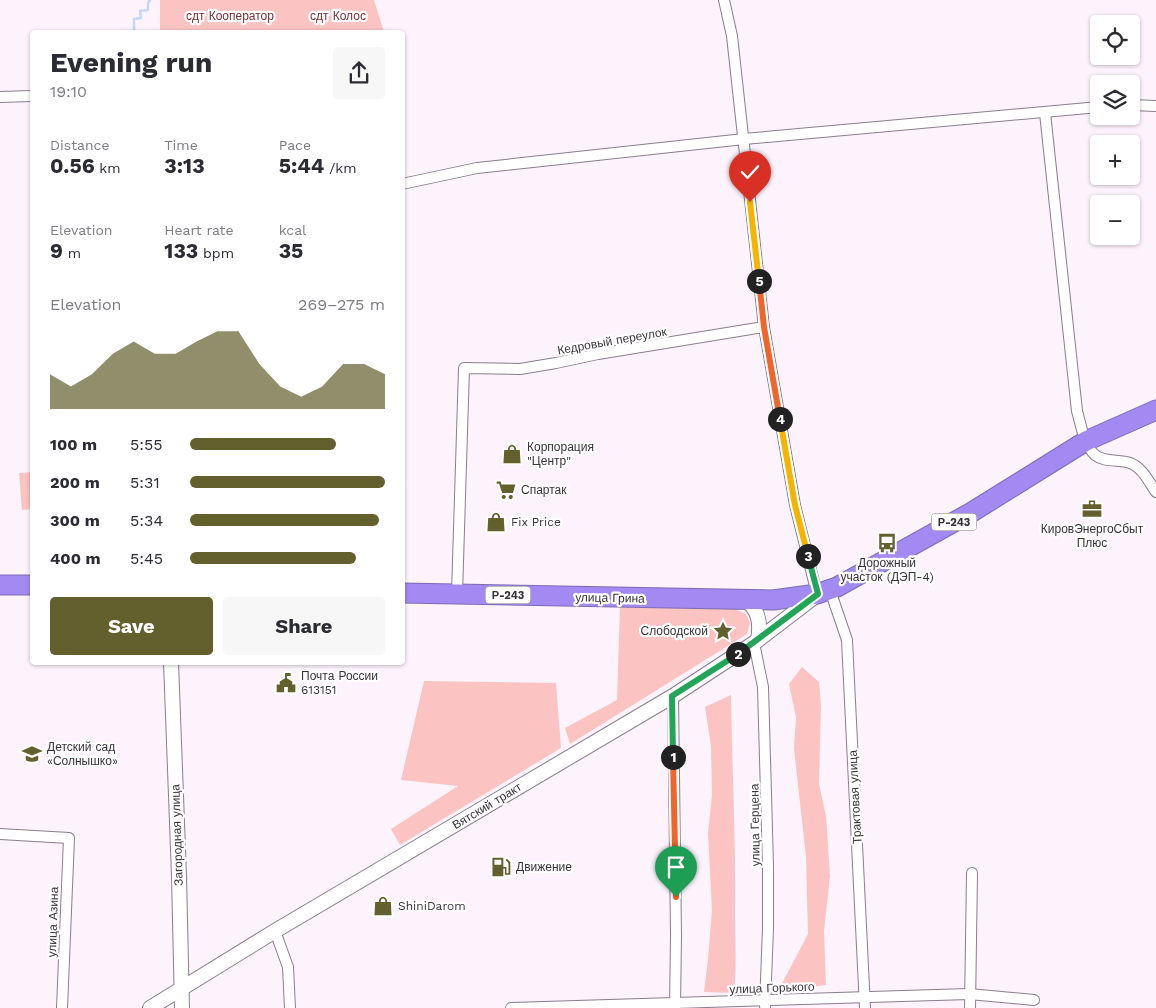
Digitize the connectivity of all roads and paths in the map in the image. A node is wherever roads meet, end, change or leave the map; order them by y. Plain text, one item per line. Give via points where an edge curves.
1 (724, 0) edge
2 (30, 96) edge
3 (0, 97) edge
4 (1140, 105) edge
5 (1156, 106) edge
6 (1090, 108) edge
7 (1045, 112) junction
8 (744, 139) junction
9 (405, 183) edge
10 (764, 327) junction
11 (1156, 410) edge
12 (1086, 441) junction
13 (1156, 492) edge
14 (0, 584) edge
15 (30, 585) edge
16 (824, 592) junction
17 (405, 593) edge
18 (457, 594) junction
19 (744, 600) junction
20 (756, 642) junction
21 (171, 665) edge
22 (672, 696) junction
23 (0, 834) edge
24 (972, 873) dead end
25 (275, 931) junction
26 (182, 989) junction
27 (969, 994) junction
28 (864, 996) junction
29 (1034, 1000) dead end
30 (765, 1004) edge
31 (675, 1006) edge
32 (62, 1008) edge
33 (150, 1008) edge
34 (182, 1008) edge
35 (290, 1008) edge
36 (511, 1008) edge
37 (865, 1008) edge
38 (970, 1008) edge

1 - 8 street via 732,36
2 - 3 street
4 - 5 street
6 - 7 street
7 - 8 street
7 - 12 street via 1077,412
8 - 9 street via 477,168
8 - 10 street
10 - 16 street via 795,505
10 - 18 street, Кедровый переулок via 520,369 464,368
11 - 12 highway, Р-243
12 - 13 street via 1095,455 1104,460 1130,463 1144,474
12 - 16 highway, Р-243 via 972,512
14 - 15 highway
16 - 19 highway, улица Грина / Р-243 via 773,600
16 - 20 main road, Вятский тракт
16 - 28 street, Трактовая улица via 847,640
17 - 18 highway, улица Грина / Р-243
18 - 19 highway, улица Грина / Р-243
19 - 20 main road via 751,604 758,616 760,631
20 - 22 main road, Вятский тракт
20 - 30 street, улица Герцена via 763,687 768,866
21 - 26 main road, Загородная улица
22 - 25 main road, Вятский тракт
22 - 31 street
23 - 32 street, улица Азина via 69,838
24 - 27 street
25 - 26 main road, Вятский тракт
25 - 35 street via 288,967
26 - 33 main road, Вятский тракт
26 - 34 main road, Загородная улица
27 - 28 street, улица Горького
27 - 29 street, улица Горького
27 - 38 street
28 - 30 street, улица Горького
28 - 37 street, Трактовая улица
30 - 31 street, улица Горького
31 - 36 street, улица Горького

